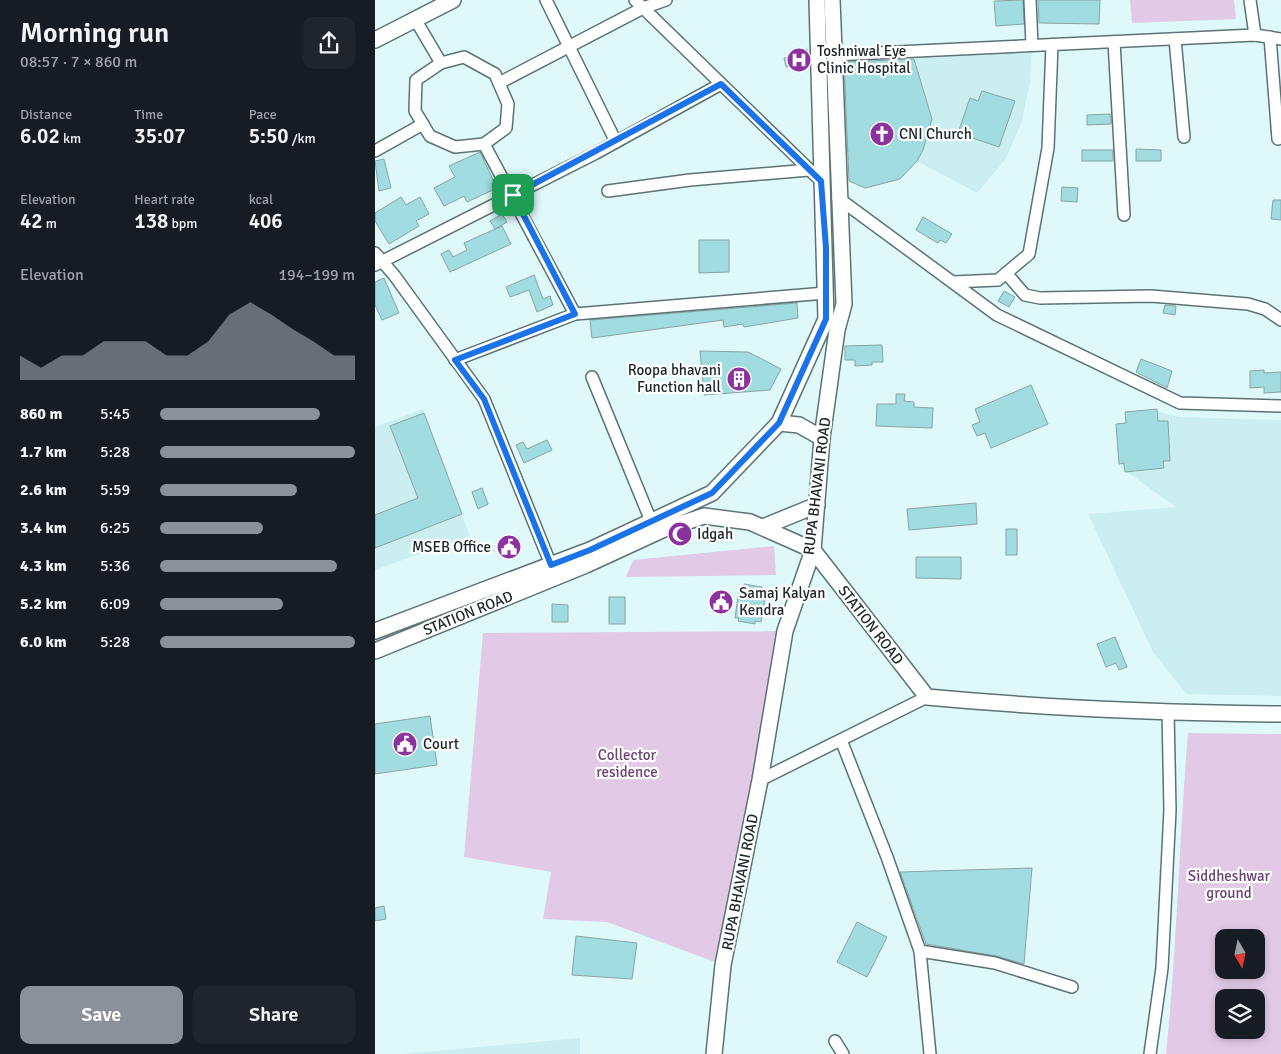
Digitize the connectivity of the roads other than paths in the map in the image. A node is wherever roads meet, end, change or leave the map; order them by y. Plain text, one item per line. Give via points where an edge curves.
1 (453, 0) edge
2 (546, 0) edge
3 (666, 0) edge
4 (817, 0) edge
5 (832, 0) edge
6 (1030, 0) edge
7 (1250, 0) edge
8 (639, 4) edge
9 (415, 19) junction
10 (1255, 35) junction
11 (1276, 38) edge
12 (1175, 39) junction
13 (375, 40) edge
14 (1115, 42) junction
15 (1052, 44) junction
16 (1032, 46) junction
17 (569, 47) junction
18 (833, 55) junction
19 (441, 63) junction
20 (499, 83) junction
21 (721, 84) junction
22 (423, 124) junction
23 (1184, 137) dead end
24 (1278, 139) dead end
25 (616, 142) junction
26 (484, 144) junction
27 (375, 151) edge
28 (809, 170) junction
29 (821, 181) junction
30 (608, 191) dead end
31 (513, 195) junction
32 (838, 198) junction
33 (1125, 215) dead end
34 (378, 260) edge
35 (1006, 273) junction
36 (953, 282) junction
37 (826, 293) junction
38 (575, 314) junction
39 (1281, 320) edge
40 (455, 360) junction
41 (592, 377) dead end
42 (1281, 406) edge
43 (779, 423) junction
44 (822, 438) junction
45 (817, 504) junction
46 (651, 522) junction
47 (763, 527) junction
48 (813, 550) junction
49 (551, 565) junction
50 (375, 631) edge
51 (375, 651) edge
52 (927, 696) junction
53 (1169, 711) junction
54 (1281, 714) edge
55 (841, 740) junction
56 (760, 780) junction
57 (920, 951) junction
58 (1072, 987) dead end
59 (835, 1042) dead end
60 (714, 1054) edge
61 (843, 1054) edge
62 (931, 1054) edge
63 (1150, 1054) edge

1 - 9 main road
2 - 17 street
3 - 8 street
4 - 29 main road
5 - 18 main road, RUPA BHAVANI ROAD
6 - 16 street
7 - 10 street
8 - 17 street
8 - 21 street
9 - 13 main road
9 - 19 street
10 - 11 street
10 - 12 street
11 - 24 street
12 - 14 street
12 - 23 street
14 - 15 street
14 - 33 street
15 - 16 street
15 - 35 street via 1048,148 1029,254
16 - 18 street
17 - 20 street
17 - 25 street
18 - 32 main road, RUPA BHAVANI ROAD
19 - 20 street via 464,57 495,74
19 - 22 street via 416,80 415,111
20 - 26 street via 508,104 506,128
21 - 25 street
21 - 28 street
22 - 26 street via 429,136 455,147
22 - 27 street
25 - 31 street
26 - 31 street
28 - 29 street
28 - 30 street
29 - 37 main road
31 - 34 street
31 - 38 street
32 - 36 street
32 - 44 main road, RUPA BHAVANI ROAD via 844,304 837,330
34 - 40 street
35 - 36 street via 998,280
35 - 39 street via 1025,295 1040,298 1151,296 1248,304 1265,309
36 - 42 street via 997,315 1180,403
37 - 38 street
37 - 43 main road via 826,319
38 - 40 street
40 - 49 street via 484,399
41 - 46 street
43 - 44 main road via 799,425
43 - 46 main road via 712,493
44 - 45 main road, RUPA BHAVANI ROAD
45 - 47 main road
45 - 48 main road, RUPA BHAVANI ROAD
46 - 49 main road
47 - 48 main road, STATION ROAD
47 - 51 main road, STATION ROAD via 750,522 704,516 662,530 586,566
48 - 52 main road, STATION ROAD
48 - 56 main road, RUPA BHAVANI ROAD via 785,631
49 - 50 main road
52 - 53 main road via 981,702
52 - 55 street
53 - 54 main road
53 - 63 street via 1170,810 1162,968
55 - 56 street
55 - 57 street
56 - 60 main road, RUPA BHAVANI ROAD via 723,965
57 - 58 street via 995,963
57 - 62 street
59 - 61 street

